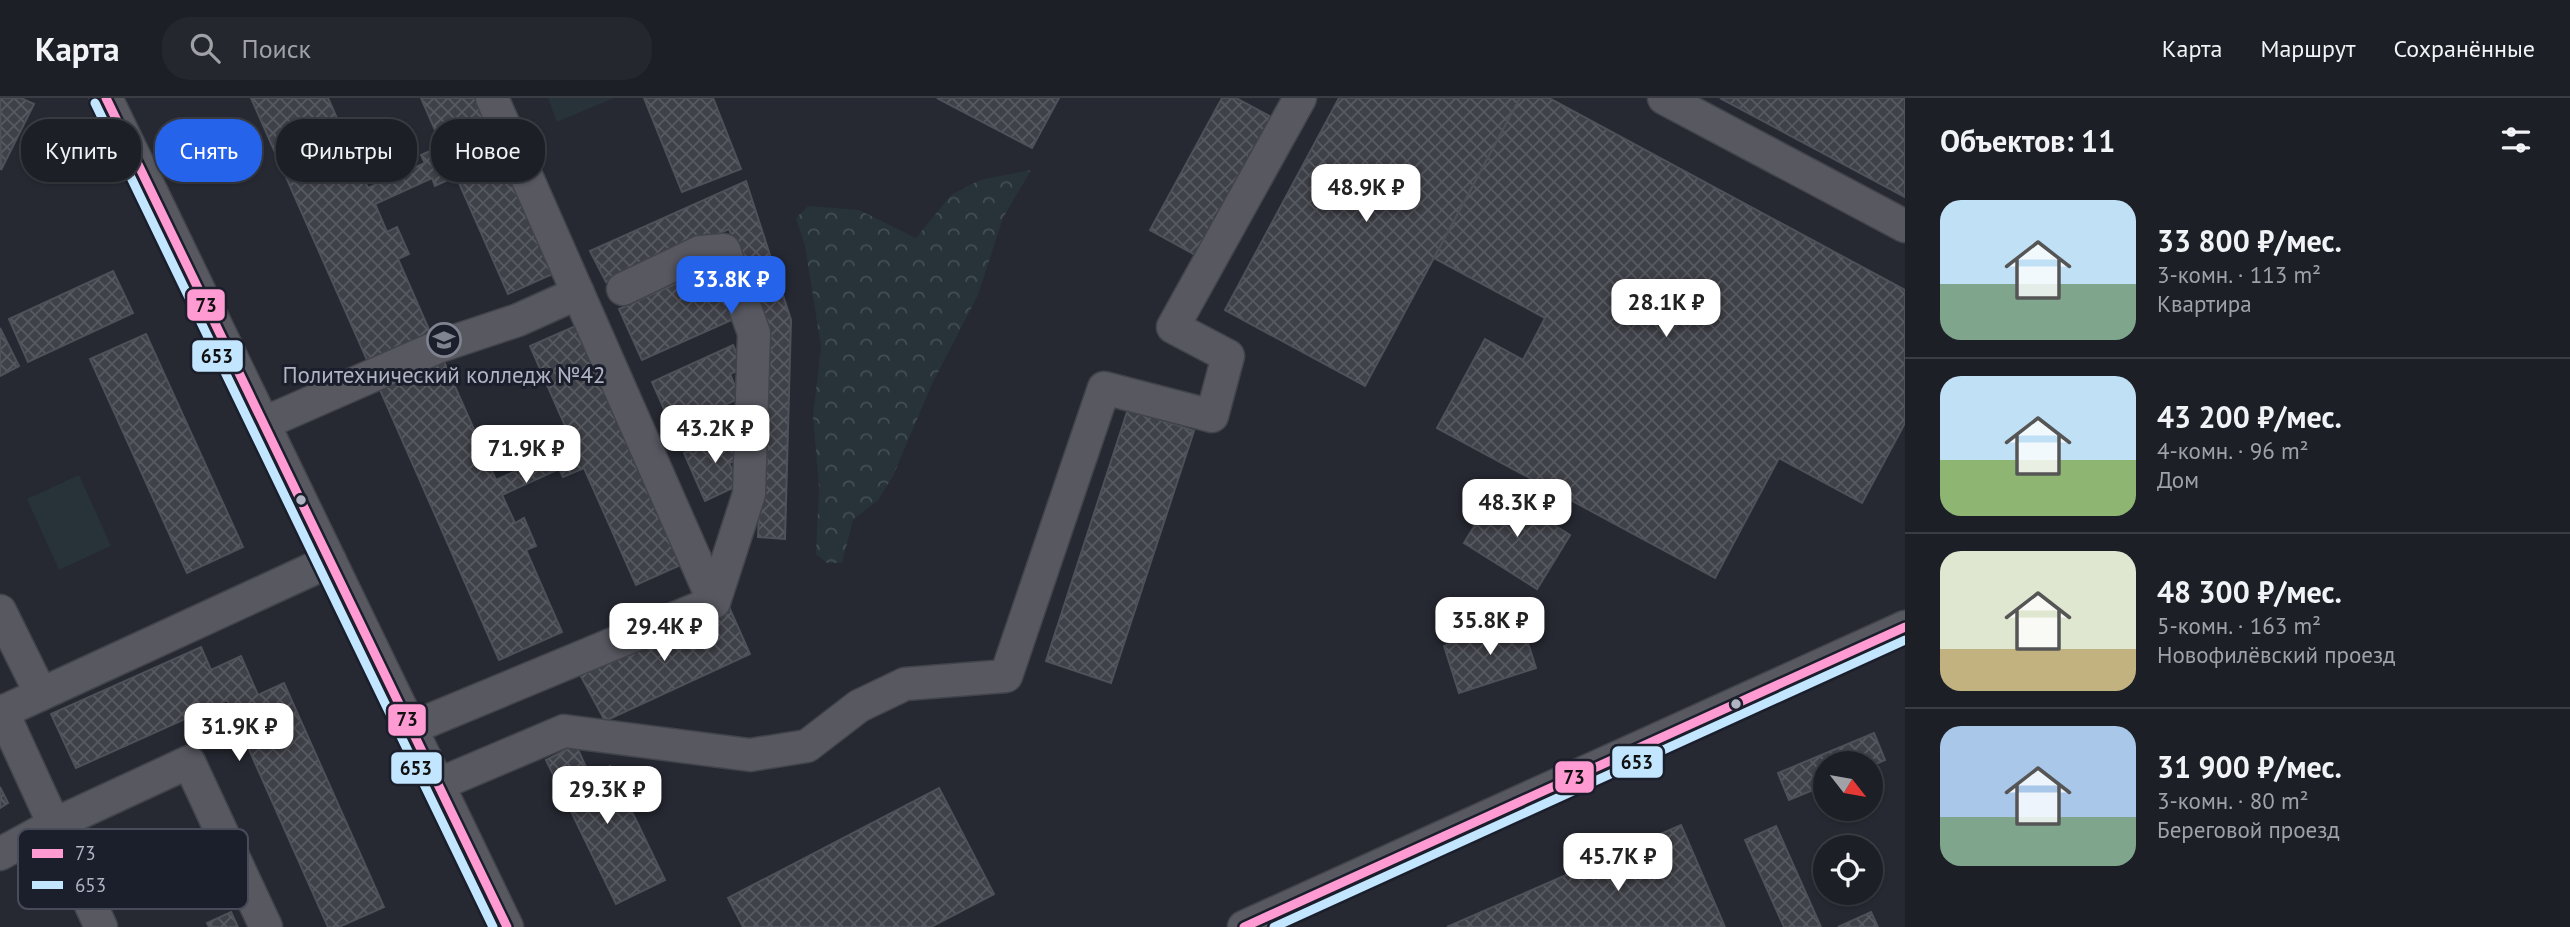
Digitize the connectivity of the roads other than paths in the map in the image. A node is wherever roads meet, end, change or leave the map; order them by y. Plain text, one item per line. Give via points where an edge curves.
1 (107, 98) edge
2 (492, 98) edge
3 (1300, 98) edge
4 (1664, 98) edge
5 (1905, 226) edge
6 (623, 289) dead end
7 (578, 293) junction
8 (262, 424) junction
9 (330, 561) junction
10 (714, 602) junction
11 (0, 611) edge
12 (1905, 627) edge
13 (41, 694) junction
14 (1, 712) edge
15 (411, 728) junction
16 (437, 785) junction
17 (54, 824) junction
18 (45, 829) edge
19 (56, 829) edge
20 (220, 829) edge
21 (18, 844) edge
22 (0, 854) edge
23 (248, 888) edge
24 (93, 909) edge
25 (101, 927) edge
26 (266, 927) edge
27 (507, 927) edge
28 (1244, 927) edge

1 - 8 street
2 - 7 street
3 - 16 street via 1173,327 1228,356 1212,416 1104,388 1006,677 905,684 859,706 807,746 750,755 564,731
4 - 5 street
6 - 10 street via 700,252 724,250 754,333 749,494
7 - 8 street via 518,320 440,346
7 - 10 street
8 - 9 street
9 - 13 street
9 - 15 street
10 - 15 street
11 - 13 street
12 - 28 street
13 - 14 street
14 - 17 street
15 - 16 street
16 - 27 street
17 - 18 street
17 - 19 street
17 - 20 street via 189,762
21 - 22 street
23 - 26 street
24 - 25 street

